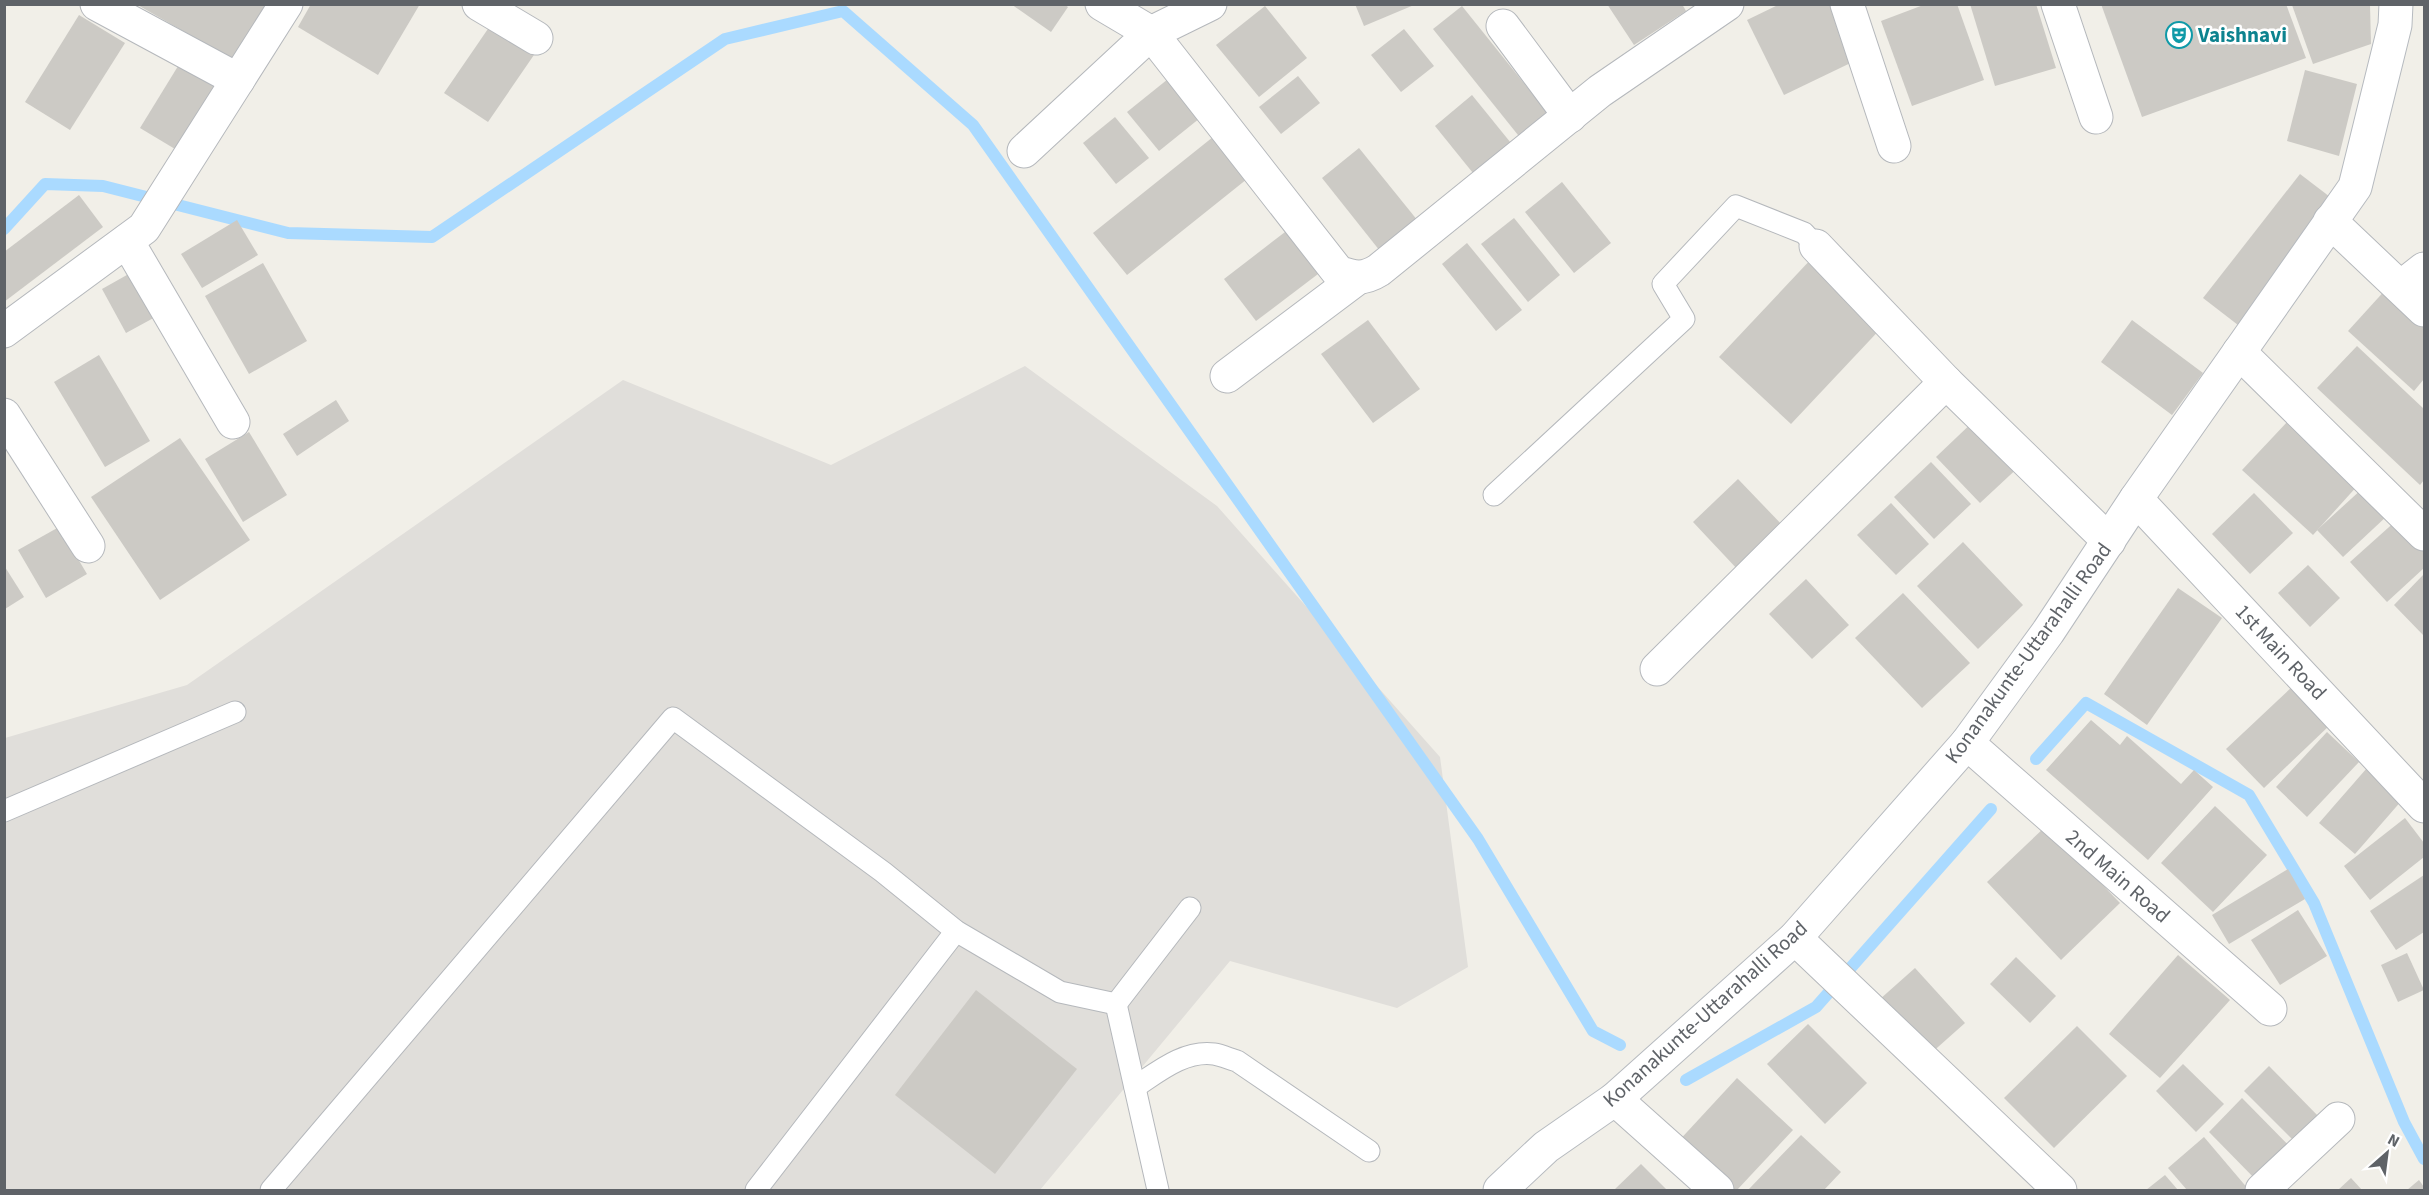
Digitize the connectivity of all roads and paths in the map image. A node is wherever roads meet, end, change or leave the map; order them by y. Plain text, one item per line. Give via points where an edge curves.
1 (97, 4) edge
2 (286, 4) edge
3 (478, 4) edge
4 (1101, 4) edge
5 (1210, 4) edge
6 (1727, 4) edge
7 (1846, 4) edge
8 (2058, 4) edge
9 (2396, 4) edge
10 (1503, 26) dead end
11 (1150, 33) junction
12 (536, 38) dead end
13 (238, 80) junction
14 (1570, 116) junction
15 (2096, 117) dead end
16 (1894, 146) dead end
17 (1024, 152) dead end
18 (2330, 221) junction
19 (136, 235) junction
20 (1816, 246) joint
21 (2413, 278) edge
22 (1356, 279) junction
23 (2424, 309) edge
24 (4, 332) edge
25 (2239, 352) junction
26 (1227, 376) dead end
27 (1946, 382) junction
28 (4, 415) edge
29 (233, 422) dead end
30 (1494, 495) dead end
31 (2136, 499) junction
32 (2424, 534) edge
33 (2109, 542) junction
34 (88, 546) dead end
35 (1657, 669) dead end
36 (236, 712) dead end
37 (1967, 743) junction
38 (2424, 806) edge
39 (4, 811) edge
40 (1190, 908) dead end
41 (956, 931) junction
42 (1795, 938) junction
43 (1116, 1004) junction
44 (2270, 1009) dead end
45 (1136, 1087) junction
46 (1615, 1099) junction
47 (2338, 1119) dead end
48 (1369, 1151) dead end
49 (271, 1191) edge
50 (756, 1191) edge
51 (1158, 1191) edge
52 (1500, 1191) edge
53 (1717, 1191) edge
54 (2060, 1191) edge
55 (2262, 1191) edge

1 - 13 street
2 - 13 street
3 - 12 street
4 - 11 street
5 - 11 street
6 - 14 street
7 - 16 street
8 - 15 street
9 - 18 street, Konanakunte-Uttarahalli Road via 2396,25 2355,187
10 - 14 street
11 - 17 street
11 - 22 street via 1338,272
13 - 19 street
14 - 22 street via 1379,270
18 - 21 street
18 - 25 street, Konanakunte-Uttarahalli Road
19 - 24 street
19 - 29 street
20 - 27 street
20 - 30 lane via 1804,233 1736,206 1663,284 1684,320
21 - 23 street
22 - 26 street
25 - 31 street, Konanakunte-Uttarahalli Road
25 - 32 street
27 - 33 street
27 - 35 street
28 - 34 street
31 - 33 street, Konanakunte-Uttarahalli Road
31 - 38 street, 1st Main Road
33 - 37 street, Konanakunte-Uttarahalli Road
36 - 39 lane
37 - 42 street, Konanakunte-Uttarahalli Road
37 - 44 street, 2nd Main Road
40 - 43 lane
41 - 43 lane via 1060,992
41 - 49 lane via 883,872 673,718
41 - 50 lane
42 - 46 street, Konanakunte-Uttarahalli Road
42 - 54 street
43 - 45 lane
45 - 48 lane via 1171,1064 1191,1056 1213,1054 1237,1061
45 - 51 lane
46 - 52 street, Konanakunte-Uttarahalli Road via 1546,1146
46 - 53 street
47 - 55 street

